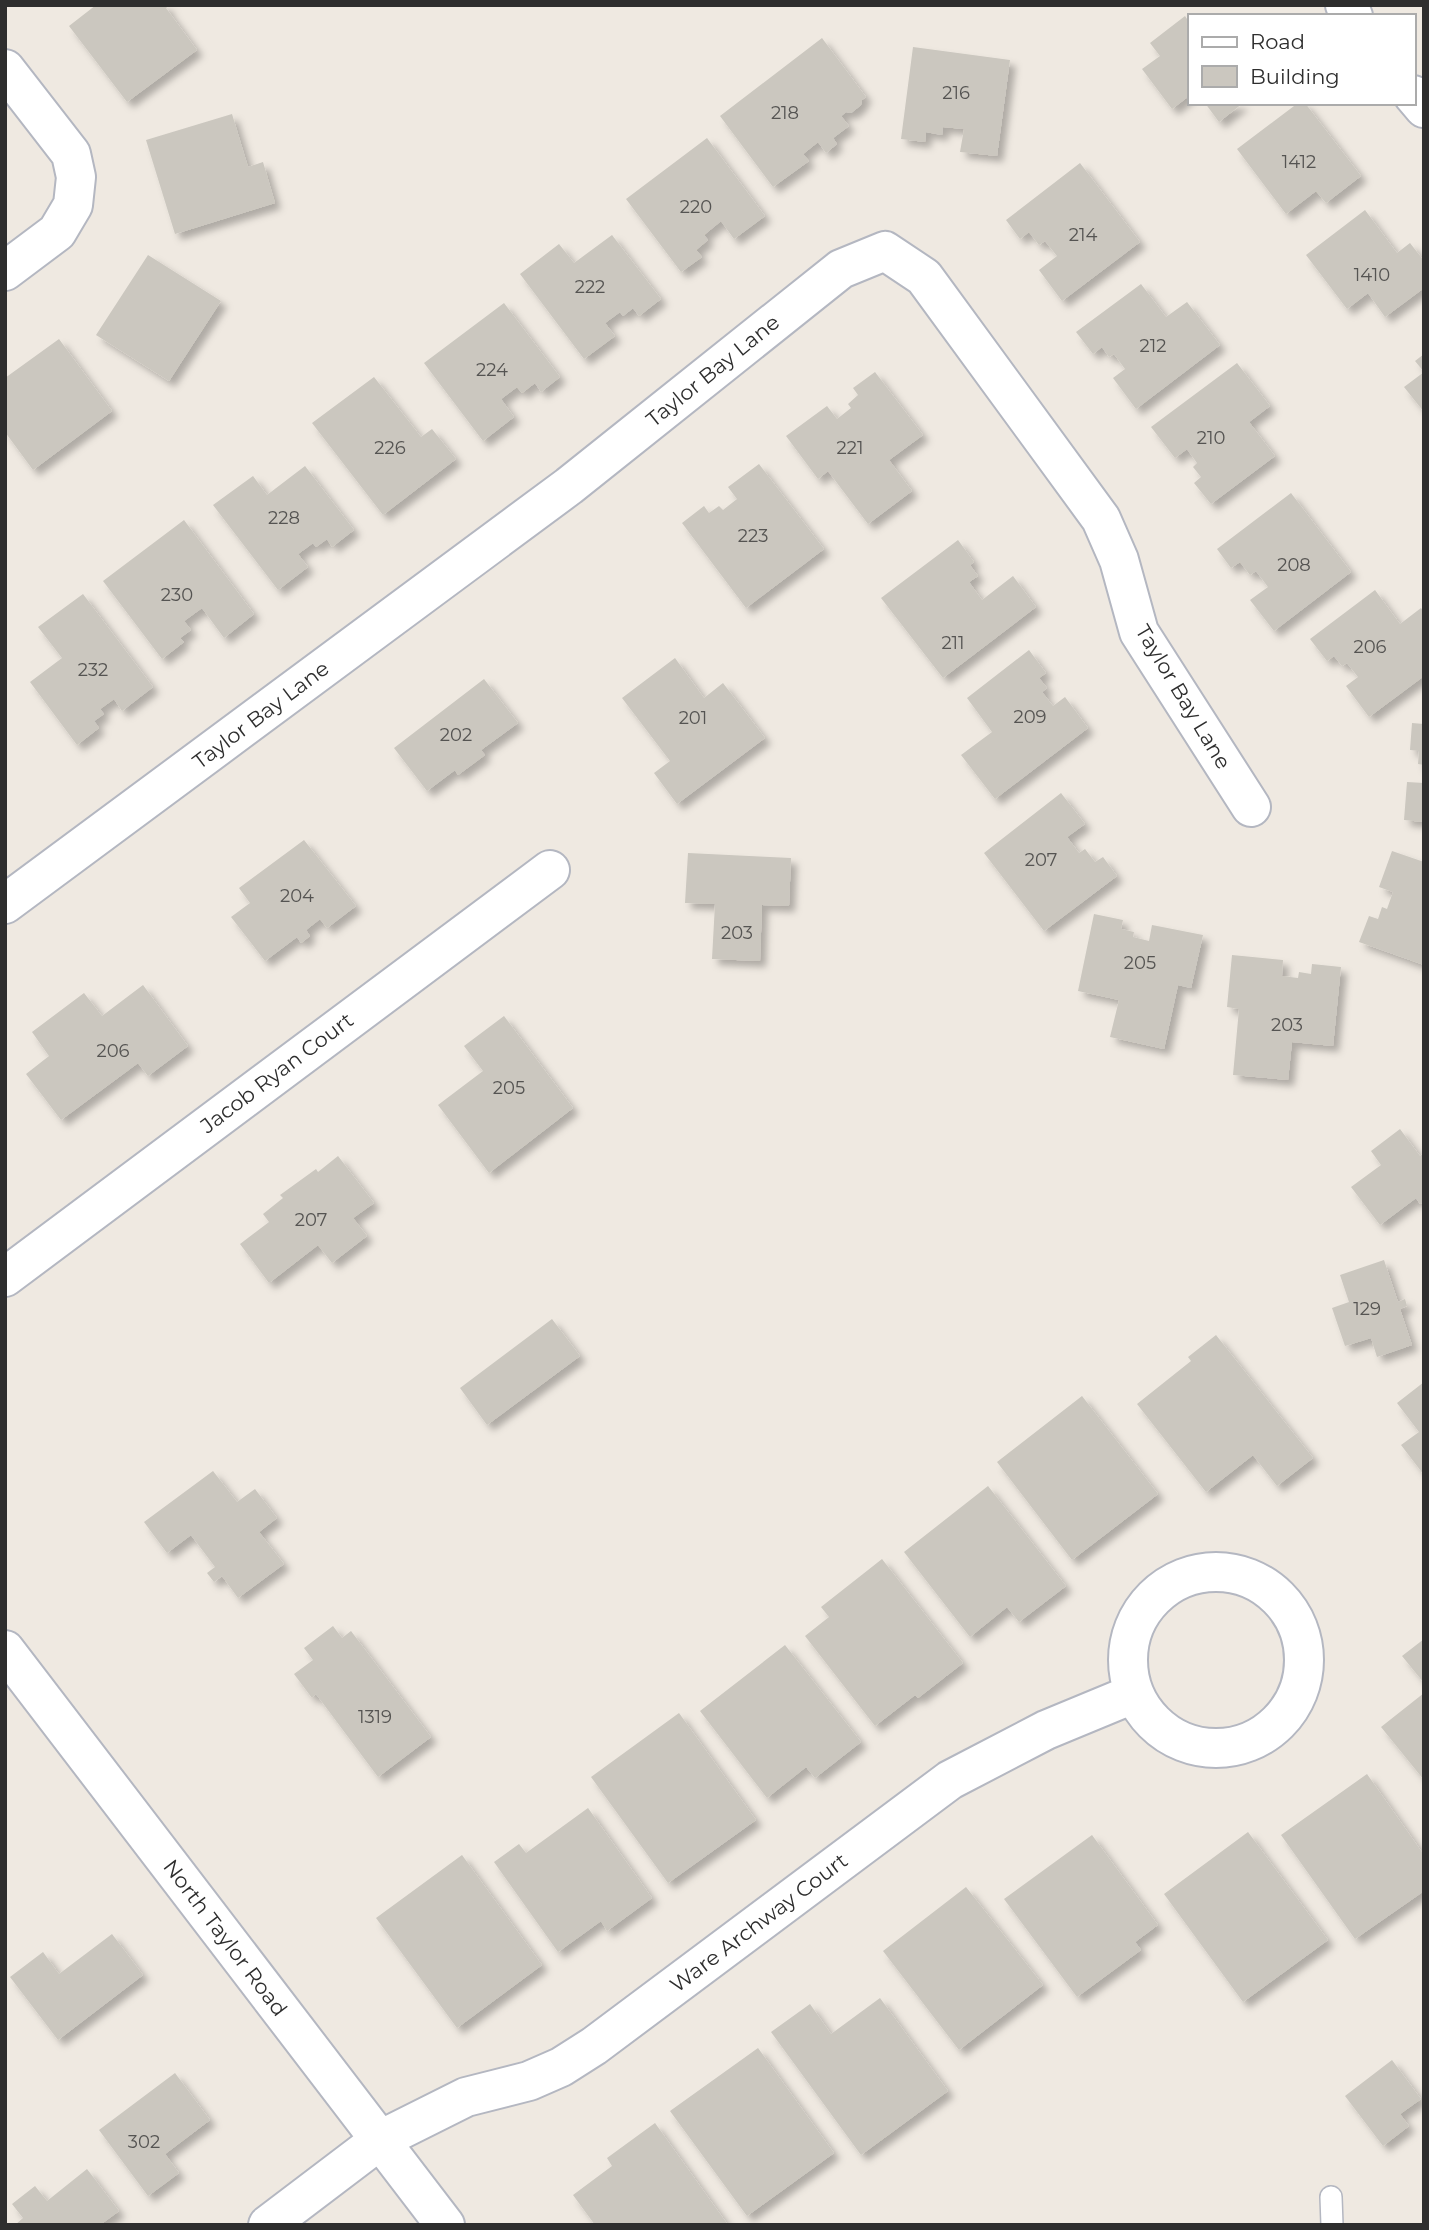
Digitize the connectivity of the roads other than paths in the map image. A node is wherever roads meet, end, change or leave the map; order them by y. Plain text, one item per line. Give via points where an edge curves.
1 (5, 69) edge
2 (5, 271) edge
3 (1251, 807) dead end
4 (550, 870) dead end
5 (5, 904) edge
6 (5, 1277) edge
7 (5, 1650) edge
8 (1133, 1694) junction
9 (380, 2140) junction
10 (1331, 2197) dead end
11 (268, 2225) edge
12 (445, 2225) edge
13 (1332, 2225) edge

1 - 2 street via 71,154 76,177 73,205 57,232
3 - 5 street, Taylor Bay Lane via 1139,632 1119,560 1101,519 924,278 885,251 841,269 569,486
4 - 6 street, Jacob Ryan Court
7 - 9 street, North Taylor Road
8 - 8 street via 1148,1718 1170,1736 1196,1747 1225,1748 1252,1741 1276,1725 1294,1703 1303,1676 1304,1647 1296,1620 1279,1597 1255,1580 1226,1572 1195,1574 1167,1586 1145,1607 1131,1634 1127,1664
8 - 9 street, Ware Archway Court via 1046,1730 950,1780 561,2067 466,2097
9 - 11 street, Ware Archway Court
9 - 12 street, North Taylor Road
10 - 13 lane

